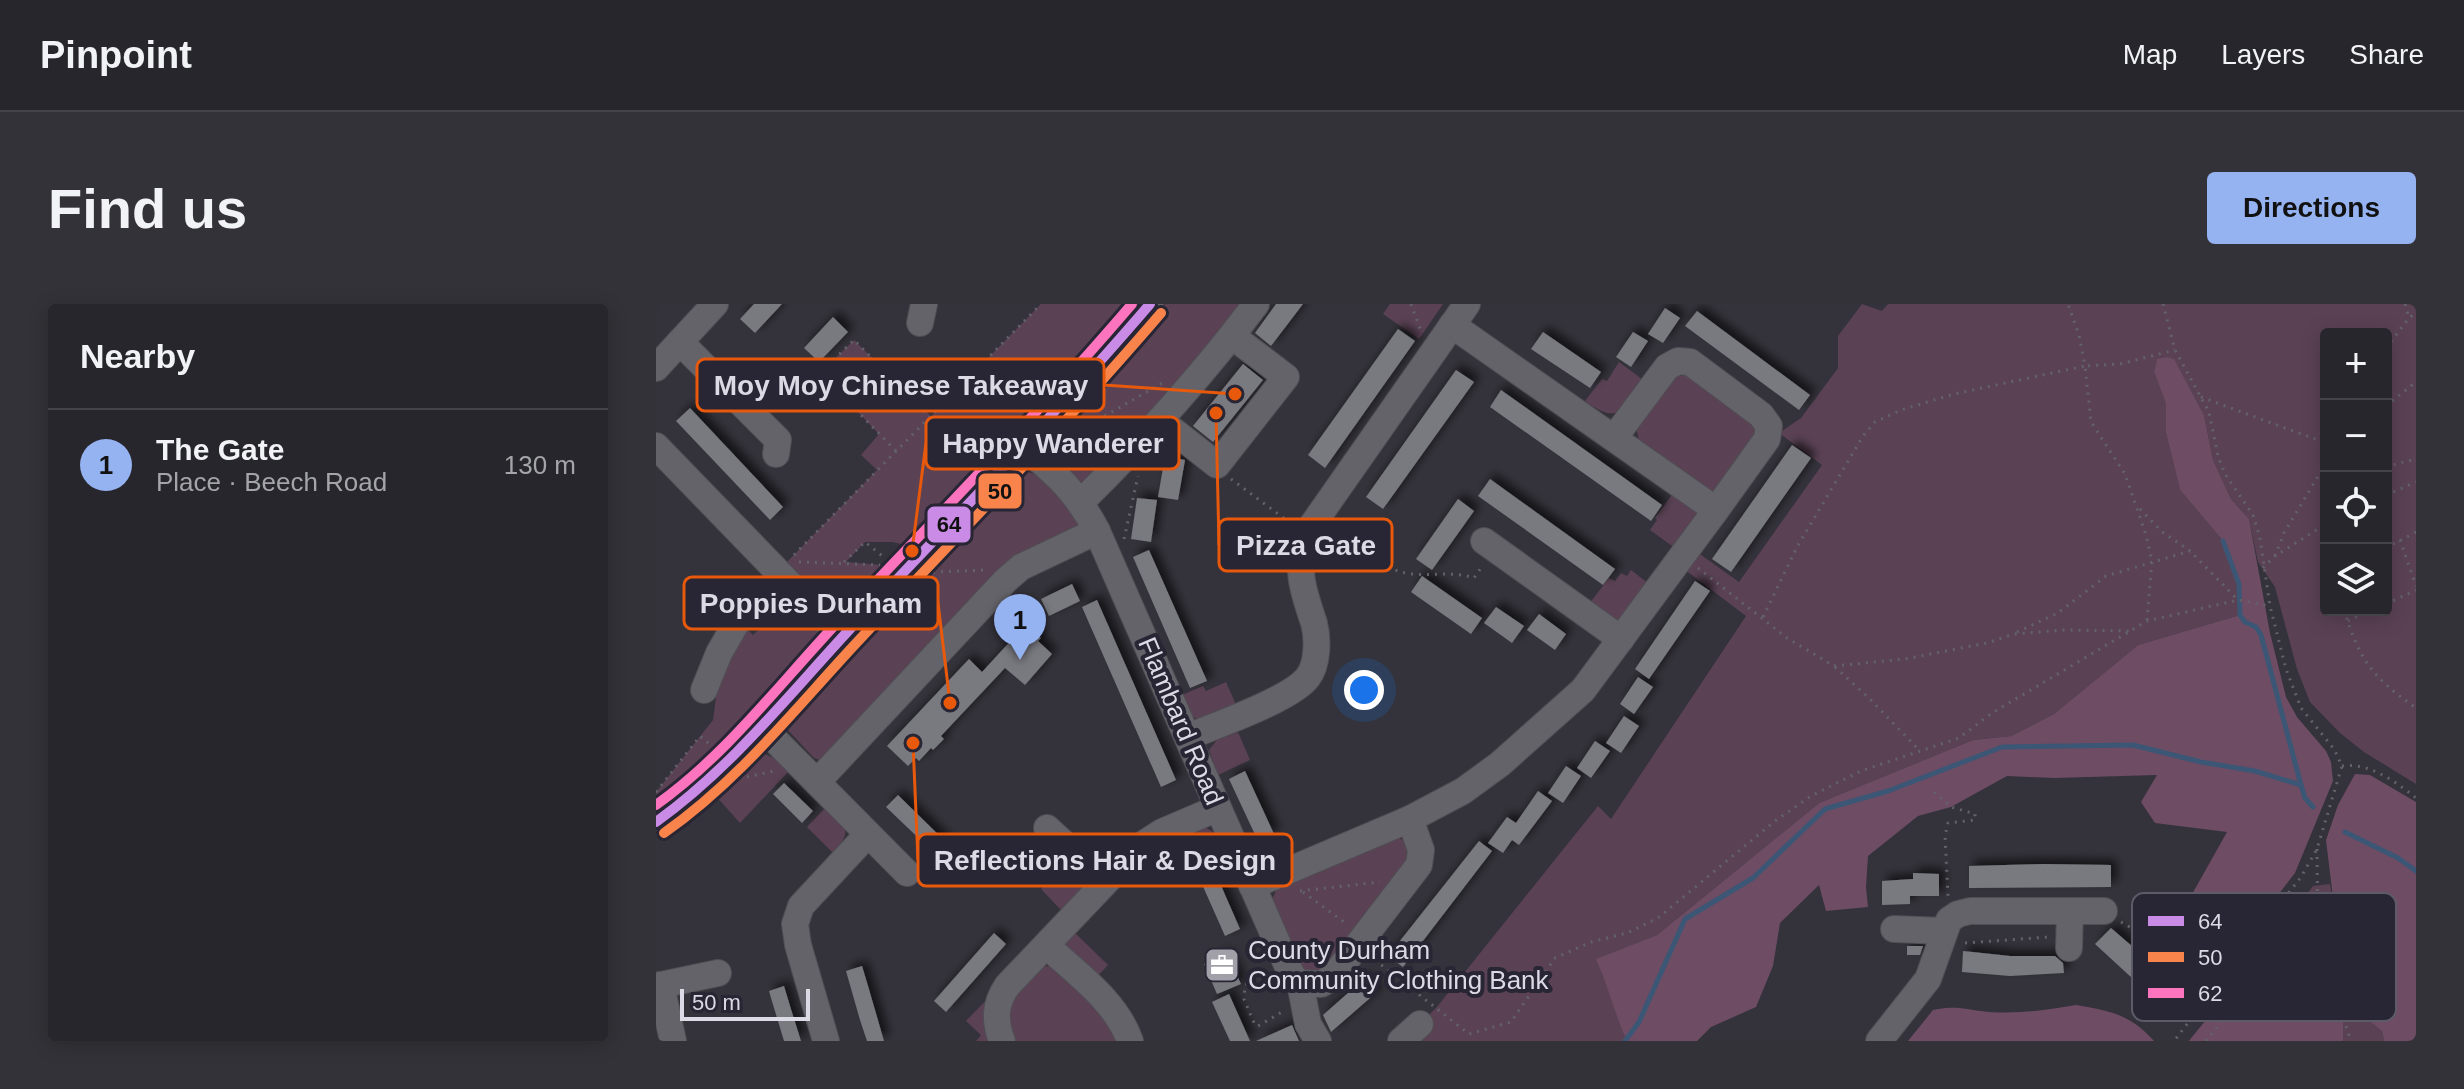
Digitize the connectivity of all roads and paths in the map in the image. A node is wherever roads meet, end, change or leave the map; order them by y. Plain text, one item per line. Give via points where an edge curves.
1 (715, 304) edge
2 (1041, 304) edge
3 (1150, 304) edge
4 (1256, 304) edge
5 (2068, 304) edge
6 (2163, 304) edge
7 (2405, 304) edge
8 (2416, 313) edge
9 (1459, 314) edge
10 (2409, 318) junction
11 (1232, 336) junction
12 (2392, 337) edge
13 (680, 342) junction
14 (2175, 350) junction
15 (2085, 366) junction
16 (656, 368) edge
17 (1169, 379) dead end
18 (2416, 382) edge
19 (2201, 397) junction
20 (2392, 401) edge
21 (931, 416) junction
22 (1161, 421) junction
23 (1614, 438) junction
24 (2320, 441) edge
25 (783, 443) dead end
26 (656, 446) edge
27 (1137, 446) junction
28 (896, 451) junction
29 (1031, 453) junction
30 (2416, 459) edge
31 (1217, 465) junction
32 (2392, 465) edge
33 (2321, 472) edge
34 (2416, 482) edge
35 (2392, 492) edge
36 (1081, 502) junction
37 (2137, 507) junction
38 (1716, 510) junction
39 (1312, 525) junction
40 (2320, 528) edge
41 (1097, 531) junction
42 (2416, 532) edge
43 (2400, 540) junction
44 (1489, 544) joint
45 (2392, 545) edge
46 (2190, 551) junction
47 (1682, 556) junction
48 (2275, 556) junction
49 (2152, 561) junction
50 (844, 562) junction
51 (1021, 567) junction
52 (905, 568) junction
53 (2263, 568) junction
54 (1117, 574) junction
55 (783, 577) junction
56 (2416, 588) edge
57 (2238, 600) junction
58 (2392, 601) edge
59 (2270, 606) junction
60 (2346, 616) edge
61 (2359, 616) edge
62 (1763, 617) junction
63 (2147, 621) junction
64 (2348, 621) junction
65 (2131, 631) junction
66 (2014, 634) junction
67 (842, 638) junction
68 (1621, 639) junction
69 (1834, 666) junction
70 (704, 690) dead end
71 (2416, 708) edge
72 (762, 727) junction
73 (1188, 737) junction
74 (1920, 751) junction
75 (795, 760) junction
76 (724, 765) junction
77 (2342, 766) junction
78 (817, 782) junction
79 (656, 792) edge
80 (1934, 792) dead end
81 (2416, 798) edge
82 (1218, 808) junction
83 (1410, 819) junction
84 (656, 822) edge
85 (1047, 828) dead end
86 (868, 834) junction
87 (2317, 849) junction
88 (907, 873) dead end
89 (1946, 877) dead end
90 (1105, 881) junction
91 (1289, 882) junction
92 (1406, 882) junction
93 (1252, 886) junction
94 (2289, 893) edge
95 (2319, 893) edge
96 (2104, 911) joint
97 (2132, 928) edge
98 (1894, 929) dead end
99 (2069, 932) junction
100 (1941, 939) junction
101 (1360, 942) junction
102 (1047, 946) junction
103 (718, 973) dead end
104 (1294, 974) junction
105 (659, 986) edge
106 (2190, 1021) edge
107 (2222, 1021) edge
108 (2343, 1021) edge
109 (673, 1041) edge
110 (826, 1041) edge
111 (1002, 1041) edge
112 (1130, 1041) edge
113 (1318, 1041) edge
114 (1879, 1041) edge
115 (2174, 1041) edge
116 (2206, 1041) edge
117 (2351, 1041) edge

1 - 13 street
2 - 21 path
3 - 29 street
4 - 11 street
5 - 15 path
6 - 14 path
7 - 10 path
8 - 10 path
9 - 23 street
9 - 39 street
10 - 12 path
11 - 22 street
11 - 31 street via 1286,377
13 - 16 street
13 - 25 street
14 - 15 path via 2120,364
14 - 19 path
15 - 37 path via 2091,422 2125,474
15 - 62 path via 1954,394 1875,422 1797,547
17 - 29 path via 1049,448
18 - 20 path
19 - 24 path
19 - 53 path via 2225,474 2253,515
21 - 28 path
21 - 28 path via 854,340 820,373
22 - 27 street
22 - 31 street
23 - 38 street
23 - 38 street via 1667,367 1690,362 1769,426 1767,439
26 - 55 street
27 - 36 street
27 - 54 path via 1141,459
28 - 50 path via 786,562
29 - 36 street, Flambard Road
29 - 52 street
30 - 32 path
31 - 39 path
33 - 48 path
34 - 35 path
36 - 41 street, Flambard Road
37 - 46 path
37 - 49 path
38 - 47 street
39 - 44 path via 1401,572 1415,574 1474,578
39 - 73 street via 1302,546 1301,583 1315,628 1310,675 1295,690
40 - 48 path
41 - 51 street
41 - 54 street, Flambard Road
42 - 43 path
43 - 45 path
43 - 56 path
44 - 68 street
46 - 49 path
46 - 57 path
47 - 62 path
47 - 68 street
48 - 53 path
49 - 63 path
49 - 66 path via 2106,576 2058,613
50 - 52 path
50 - 52 path via 865,542
51 - 52 path via 932,572
51 - 78 street
52 - 67 street
53 - 59 path
54 - 73 street, Flambard Road
55 - 67 street
55 - 70 street via 738,620
56 - 58 path
57 - 59 path
57 - 63 path
59 - 77 path via 2301,708
60 - 64 path
61 - 64 path
62 - 69 path
63 - 65 path
64 - 71 path via 2377,679
65 - 66 path
65 - 74 path via 2005,704 1959,738
66 - 69 path via 1905,659
67 - 72 street
68 - 83 street via 1583,690 1500,764
69 - 74 path
72 - 75 street
72 - 76 street
73 - 82 street, Flambard Road
74 - 101 path via 1861,771 1811,796 1658,918 1555,958 1511,1022 1469,1034
75 - 76 path via 786,768 729,780
75 - 78 street
76 - 79 path via 700,736
76 - 84 street
77 - 81 path via 2363,767
77 - 87 path
78 - 86 street
80 - 89 path via 1951,807 1975,814 1975,820 1948,823
82 - 90 street via 1162,832
82 - 93 street, Flambard Road
83 - 91 street
83 - 92 street via 1421,850 1419,865
85 - 90 street
86 - 88 street
86 - 110 street via 801,906 795,924
87 - 94 path
87 - 95 path
90 - 102 street
91 - 92 path
91 - 93 street
91 - 101 path via 1334,912
92 - 101 street
93 - 104 street, Flambard Road
96 - 97 path
96 - 99 street
98 - 100 street
99 - 100 path via 1947,943
99 - 100 street via 1970,911 1949,920
100 - 114 street via 1928,979
101 - 104 street via 1334,976 1321,984
102 - 111 street via 1000,997 996,1012
102 - 112 street via 1108,1002
103 - 105 street
104 - 104 path via 1245,985 1244,999 1255,1025 1280,1016
104 - 113 street, Flambard Road
105 - 109 street
106 - 115 path
107 - 116 path
108 - 117 path

